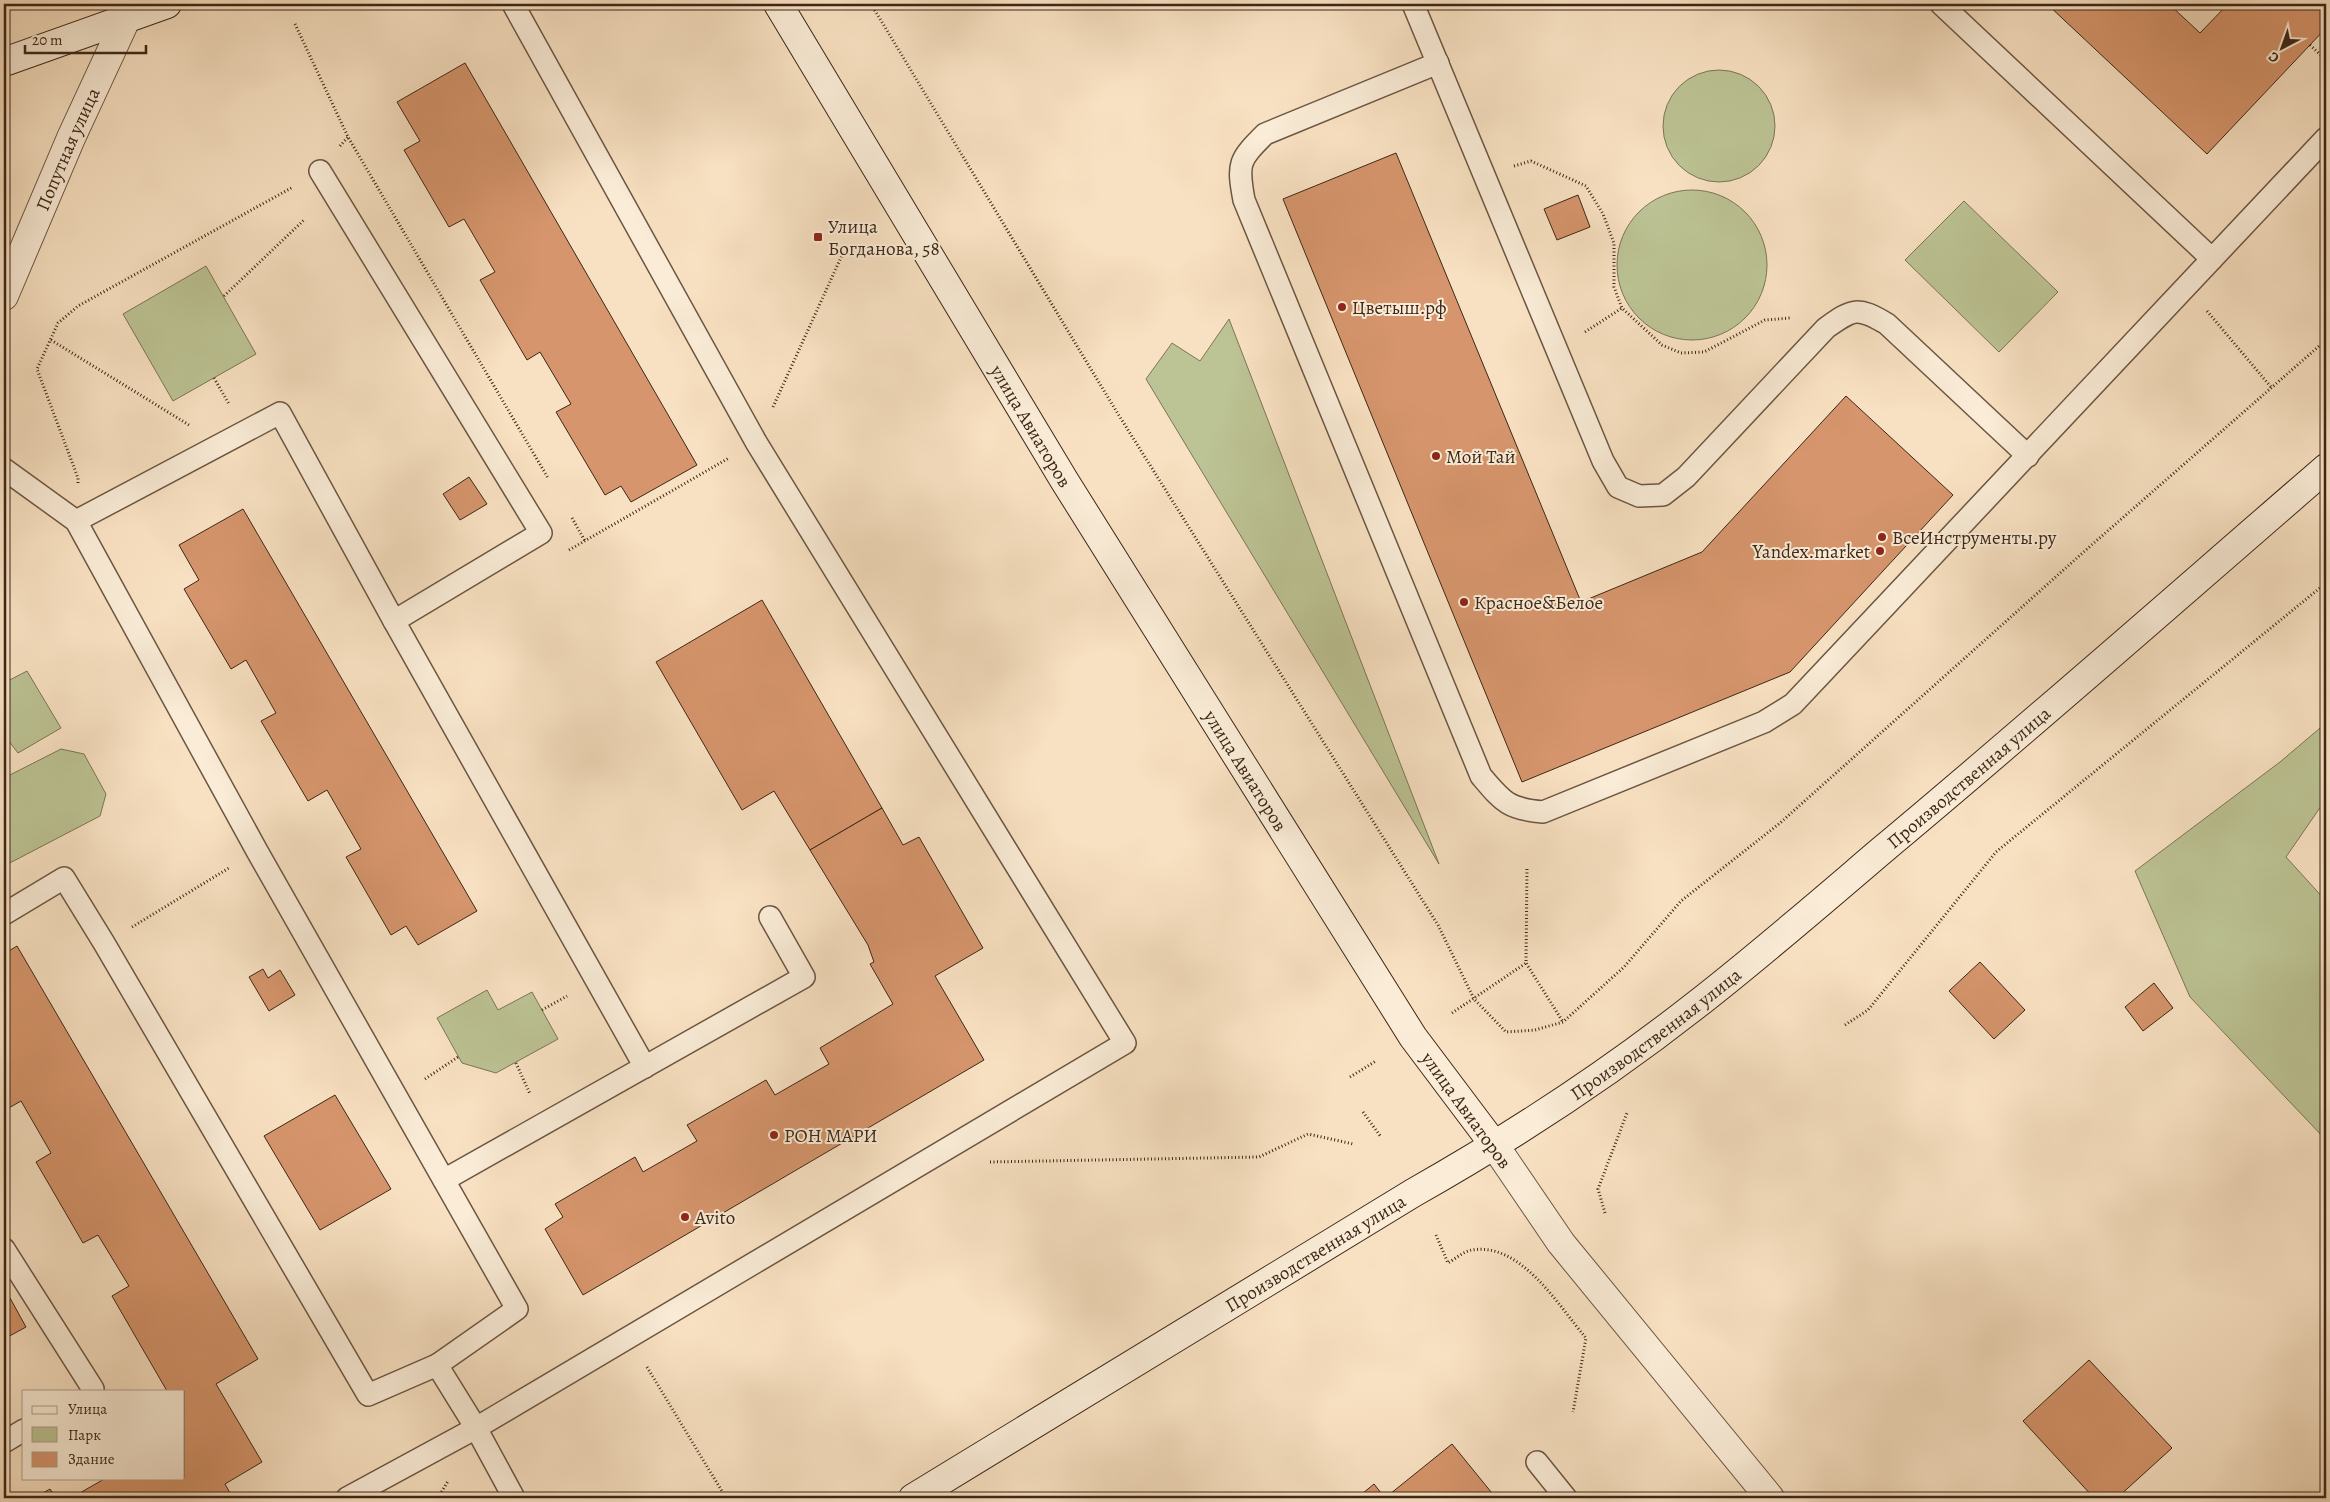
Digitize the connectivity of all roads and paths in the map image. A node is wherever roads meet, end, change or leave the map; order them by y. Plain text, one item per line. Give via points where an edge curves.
1 (167, 4) edge
2 (513, 4) edge
3 (778, 4) edge
4 (871, 4) edge
5 (1413, 4) edge
6 (1941, 4) edge
7 (131, 10) edge
8 (295, 24) dead end
9 (2310, 45) dead end
10 (2326, 60) edge
11 (4, 62) edge
12 (1438, 63) junction
13 (2326, 138) edge
14 (320, 171) dead end
15 (1485, 176) junction
16 (286, 191) dead end
17 (305, 219) dead end
18 (843, 253) dead end
19 (2212, 259) junction
20 (4, 296) edge
21 (224, 296) dead end
22 (1622, 308) junction
23 (2205, 309) dead end
24 (1826, 328) junction
25 (51, 340) junction
26 (2326, 340) edge
27 (1556, 350) junction
28 (214, 378) dead end
29 (2271, 387) junction
30 (233, 412) dead end
31 (189, 425) dead end
32 (756, 442) junction
33 (2028, 456) junction
34 (2326, 468) edge
35 (4, 469) edge
36 (550, 481) dead end
37 (570, 515) dead end
38 (76, 521) junction
39 (585, 541) junction
40 (568, 550) dead end
41 (2326, 583) edge
42 (394, 620) junction
43 (258, 851) junction
44 (1527, 869) dead end
45 (4, 914) edge
46 (770, 917) dead end
47 (104, 943) junction
48 (1526, 963) junction
49 (575, 992) dead end
50 (1474, 999) junction
51 (542, 1010) dead end
52 (1452, 1013) dead end
53 (1563, 1022) junction
54 (1845, 1025) dead end
55 (458, 1057) dead end
56 (1376, 1061) dead end
57 (516, 1063) dead end
58 (646, 1067) junction
59 (1350, 1077) dead end
60 (425, 1079) dead end
61 (532, 1099) dead end
62 (1363, 1112) dead end
63 (1627, 1113) dead end
64 (1382, 1137) dead end
65 (1353, 1144) dead end
66 (1496, 1146) junction
67 (986, 1162) dead end
68 (444, 1180) junction
69 (1605, 1213) dead end
70 (1436, 1235) dead end
71 (4, 1249) edge
72 (437, 1365) junction
73 (647, 1367) dead end
74 (92, 1390) edge
75 (1572, 1412) dead end
76 (476, 1428) junction
77 (22, 1431) edge
78 (4, 1442) edge
79 (1537, 1462) dead end
80 (347, 1498) edge
81 (514, 1498) edge
82 (726, 1498) edge
83 (913, 1498) edge
84 (1566, 1498) edge
85 (1770, 1498) edge

1 - 7 street
2 - 32 lane
3 - 66 street, улица Авиаторов via 1132,590 1413,1037
4 - 50 path via 1118,414 1438,925
5 - 12 lane
6 - 19 lane
7 - 11 street
7 - 20 street, Попутная улица via 71,138
8 - 36 path via 348,137
9 - 10 path
12 - 15 lane
12 - 33 lane via 1265,134 1244,155 1239,174 1244,200 1481,776 1503,802 1523,810 1543,812 1780,713 1808,690
13 - 19 lane
14 - 42 lane via 540,533
15 - 22 path via 1531,160 1586,186 1614,243 1614,287
15 - 27 lane
16 - 25 path via 78,306 58,323
17 - 21 path
18 - 32 path
19 - 33 lane
22 - 24 path via 1662,345 1681,353 1704,352 1765,320 1799,317
22 - 27 path
23 - 29 path
24 - 27 lane via 1686,477 1663,495 1639,496 1618,486 1603,461
24 - 33 lane via 1849,312 1868,312 1887,324
25 - 31 path
25 - 38 path via 37,369 78,478
26 - 29 path
28 - 30 path
29 - 53 path via 1780,822 1681,901 1624,967
32 - 39 path
32 - 76 lane via 1125,1043
34 - 66 street, Производственная улица via 1948,795 1703,1000
35 - 38 lane
37 - 39 path
38 - 42 lane via 280,413
38 - 43 lane
39 - 40 path
41 - 54 path via 1996,852 1868,1010
42 - 58 lane
43 - 47 path
43 - 68 lane
44 - 48 path
45 - 47 lane via 64,878
46 - 58 lane via 804,977
47 - 72 lane via 368,1395
48 - 50 path
48 - 53 path
49 - 51 path
50 - 52 path
50 - 53 path via 1506,1032 1535,1030
55 - 60 path
56 - 59 path
57 - 61 path
58 - 68 lane
62 - 64 path
63 - 69 path via 1598,1189
65 - 67 path via 1308,1134 1259,1158
66 - 83 street, Производственная улица via 1413,1193
66 - 85 street, улица Авиаторов via 1561,1243
68 - 72 lane via 517,1309
70 - 75 path via 1448,1263 1469,1250 1490,1248 1513,1259 1530,1271 1586,1338
71 - 74 lane
72 - 76 lane
73 - 82 path
76 - 80 lane
76 - 81 lane
77 - 78 lane
79 - 84 lane

